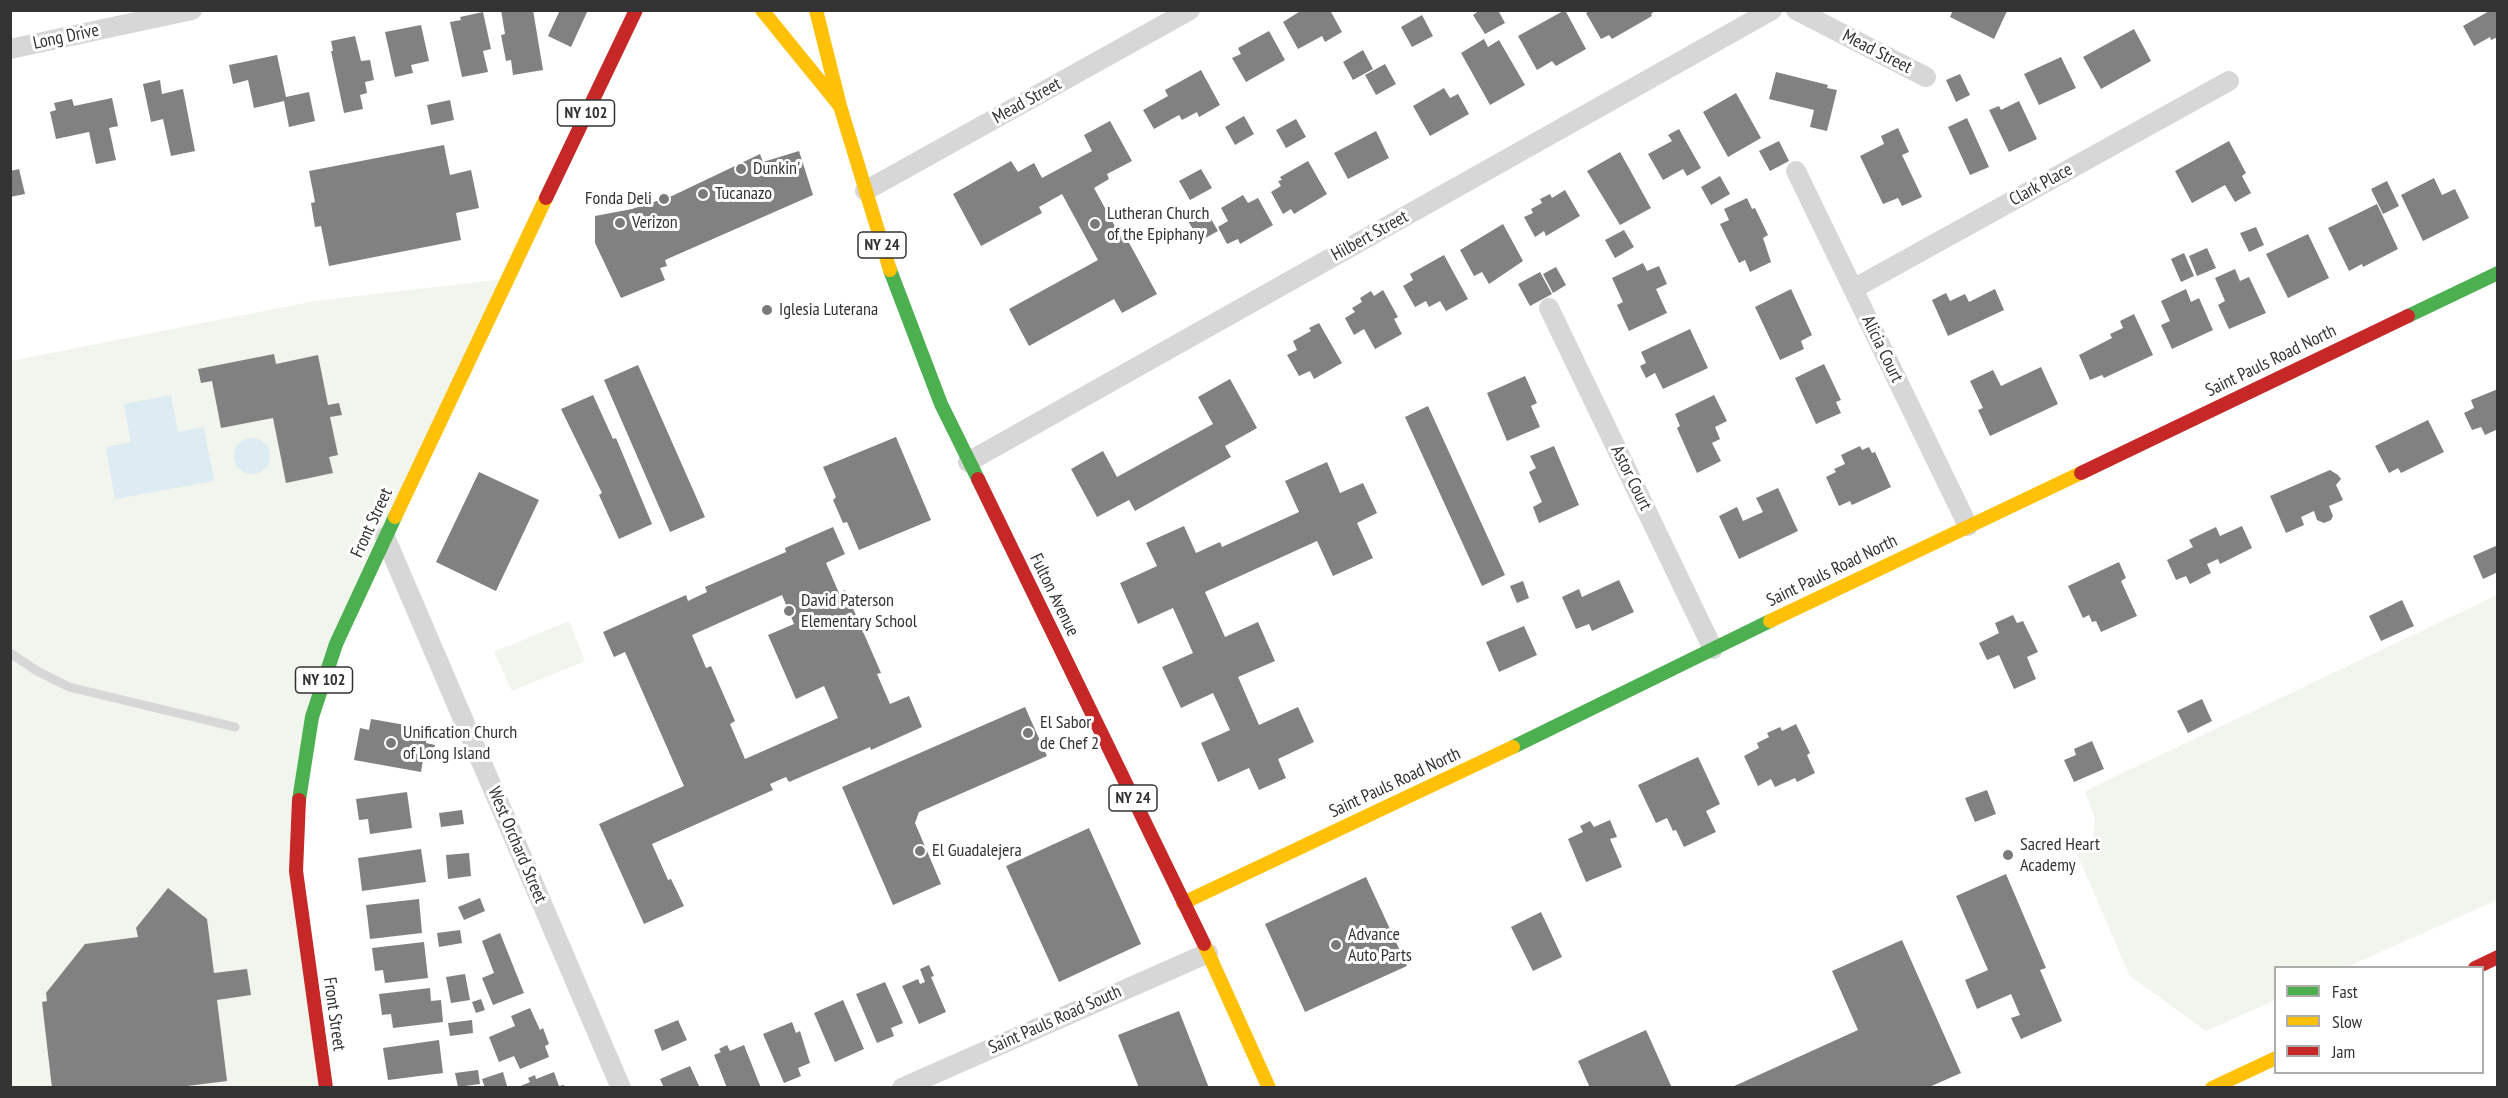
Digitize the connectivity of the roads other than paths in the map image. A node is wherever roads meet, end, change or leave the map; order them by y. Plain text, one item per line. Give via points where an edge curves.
1 (192, 10) edge
2 (636, 10) edge
3 (762, 10) edge
4 (816, 10) edge
5 (1190, 10) edge
6 (1772, 10) edge
7 (1796, 10) edge
8 (10, 49) edge
9 (1926, 76) dead end
10 (2229, 81) dead end
11 (840, 106) junction
12 (1796, 171) dead end
13 (865, 191) junction
14 (2498, 273) edge
15 (1853, 289) junction
16 (1549, 308) dead end
17 (968, 462) junction
18 (1968, 526) junction
19 (385, 537) junction
20 (1713, 649) junction
21 (10, 653) edge
22 (235, 727) dead end
23 (1183, 903) junction
24 (1208, 952) junction
25 (2498, 957) edge
26 (2479, 966) edge
27 (2274, 1059) edge
28 (2213, 1087) edge
29 (326, 1088) edge
30 (621, 1088) edge
31 (902, 1088) edge
32 (1269, 1088) edge

1 - 8 street, Long Drive
2 - 19 main road, Front Street / NY 102
3 - 11 main road
4 - 11 main road, NY 24
5 - 13 street, Mead Street
6 - 17 street, Hilbert Street
7 - 9 street, Mead Street
10 - 15 street, Clark Place
11 - 13 main road, Fulton Avenue / NY 24
12 - 15 street, Alicia Court
13 - 17 main road, Fulton Avenue / NY 24 via 922,358
14 - 18 main road, Saint Pauls Road North
15 - 18 street, Alicia Court
16 - 20 street, Astor Court
17 - 23 main road, Fulton Avenue / NY 24
18 - 20 main road, Saint Pauls Road North
19 - 29 main road, Front Street / NY 102 via 336,644 312,717 299,789 296,871
19 - 30 street, West Orchard Street
20 - 23 main road, Saint Pauls Road North
21 - 22 lane via 69,687
23 - 24 main road, Fulton Avenue / NY 24
24 - 31 street, Saint Pauls Road South
24 - 32 main road, Fulton Avenue / NY 24
25 - 26 main road
27 - 28 main road

